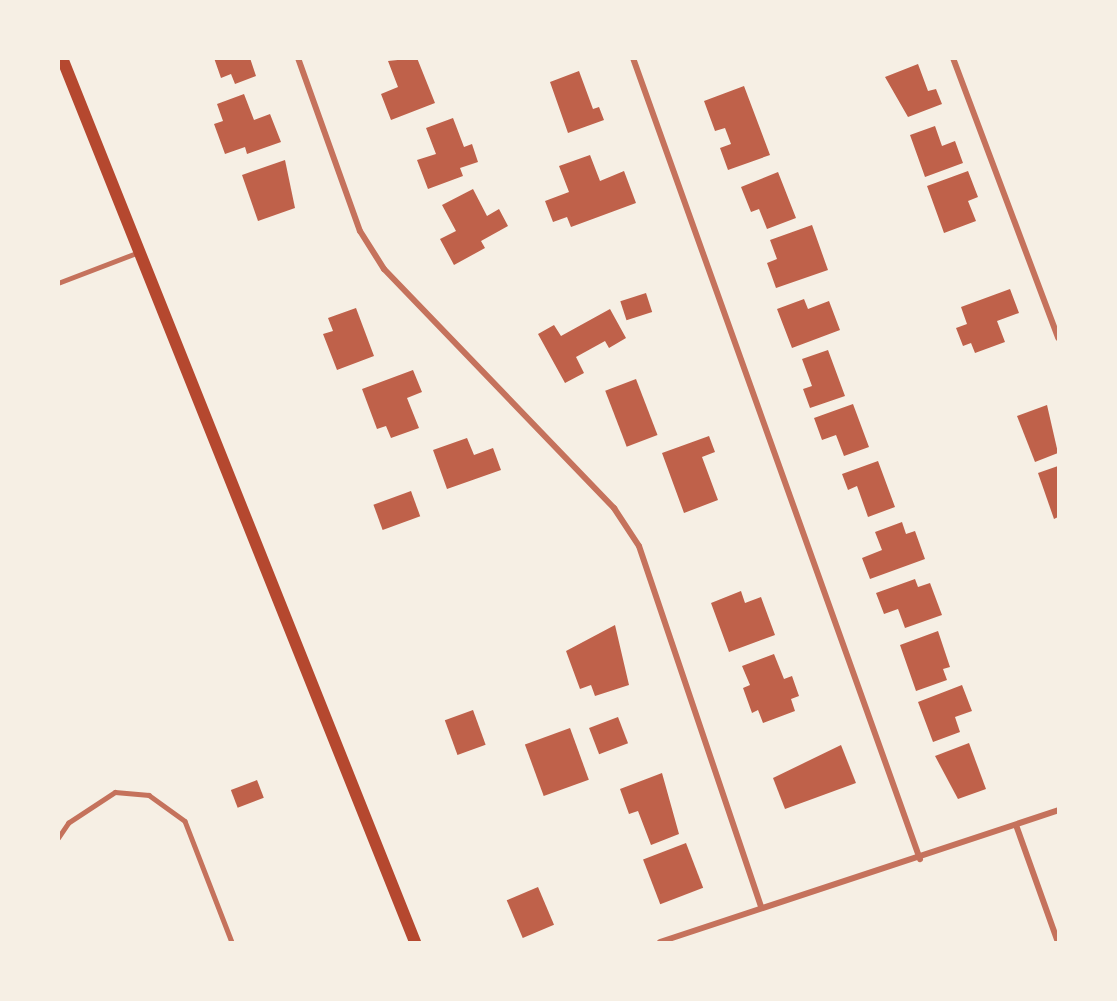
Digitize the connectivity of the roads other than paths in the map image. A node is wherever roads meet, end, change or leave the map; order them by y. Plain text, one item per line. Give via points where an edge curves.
1 (62, 58) edge
2 (298, 58) edge
3 (633, 58) edge
4 (952, 58) edge
5 (139, 252) junction
6 (58, 283) edge
7 (1059, 338) edge
8 (1059, 810) edge
9 (1016, 825) junction
10 (58, 838) edge
11 (920, 859) junction
12 (761, 906) junction
13 (403, 913) junction
14 (232, 942) edge
15 (406, 942) edge
16 (415, 942) edge
17 (660, 942) edge
18 (1059, 942) edge

1 - 5 main road
2 - 12 street via 360,231 384,269 614,508 639,546
3 - 11 street
4 - 7 street
5 - 6 lane
5 - 13 main road
8 - 9 street
9 - 11 street
9 - 18 street
10 - 14 lane via 68,823 115,792 149,795 185,821
11 - 12 street
12 - 17 street
13 - 15 main road
13 - 16 main road

